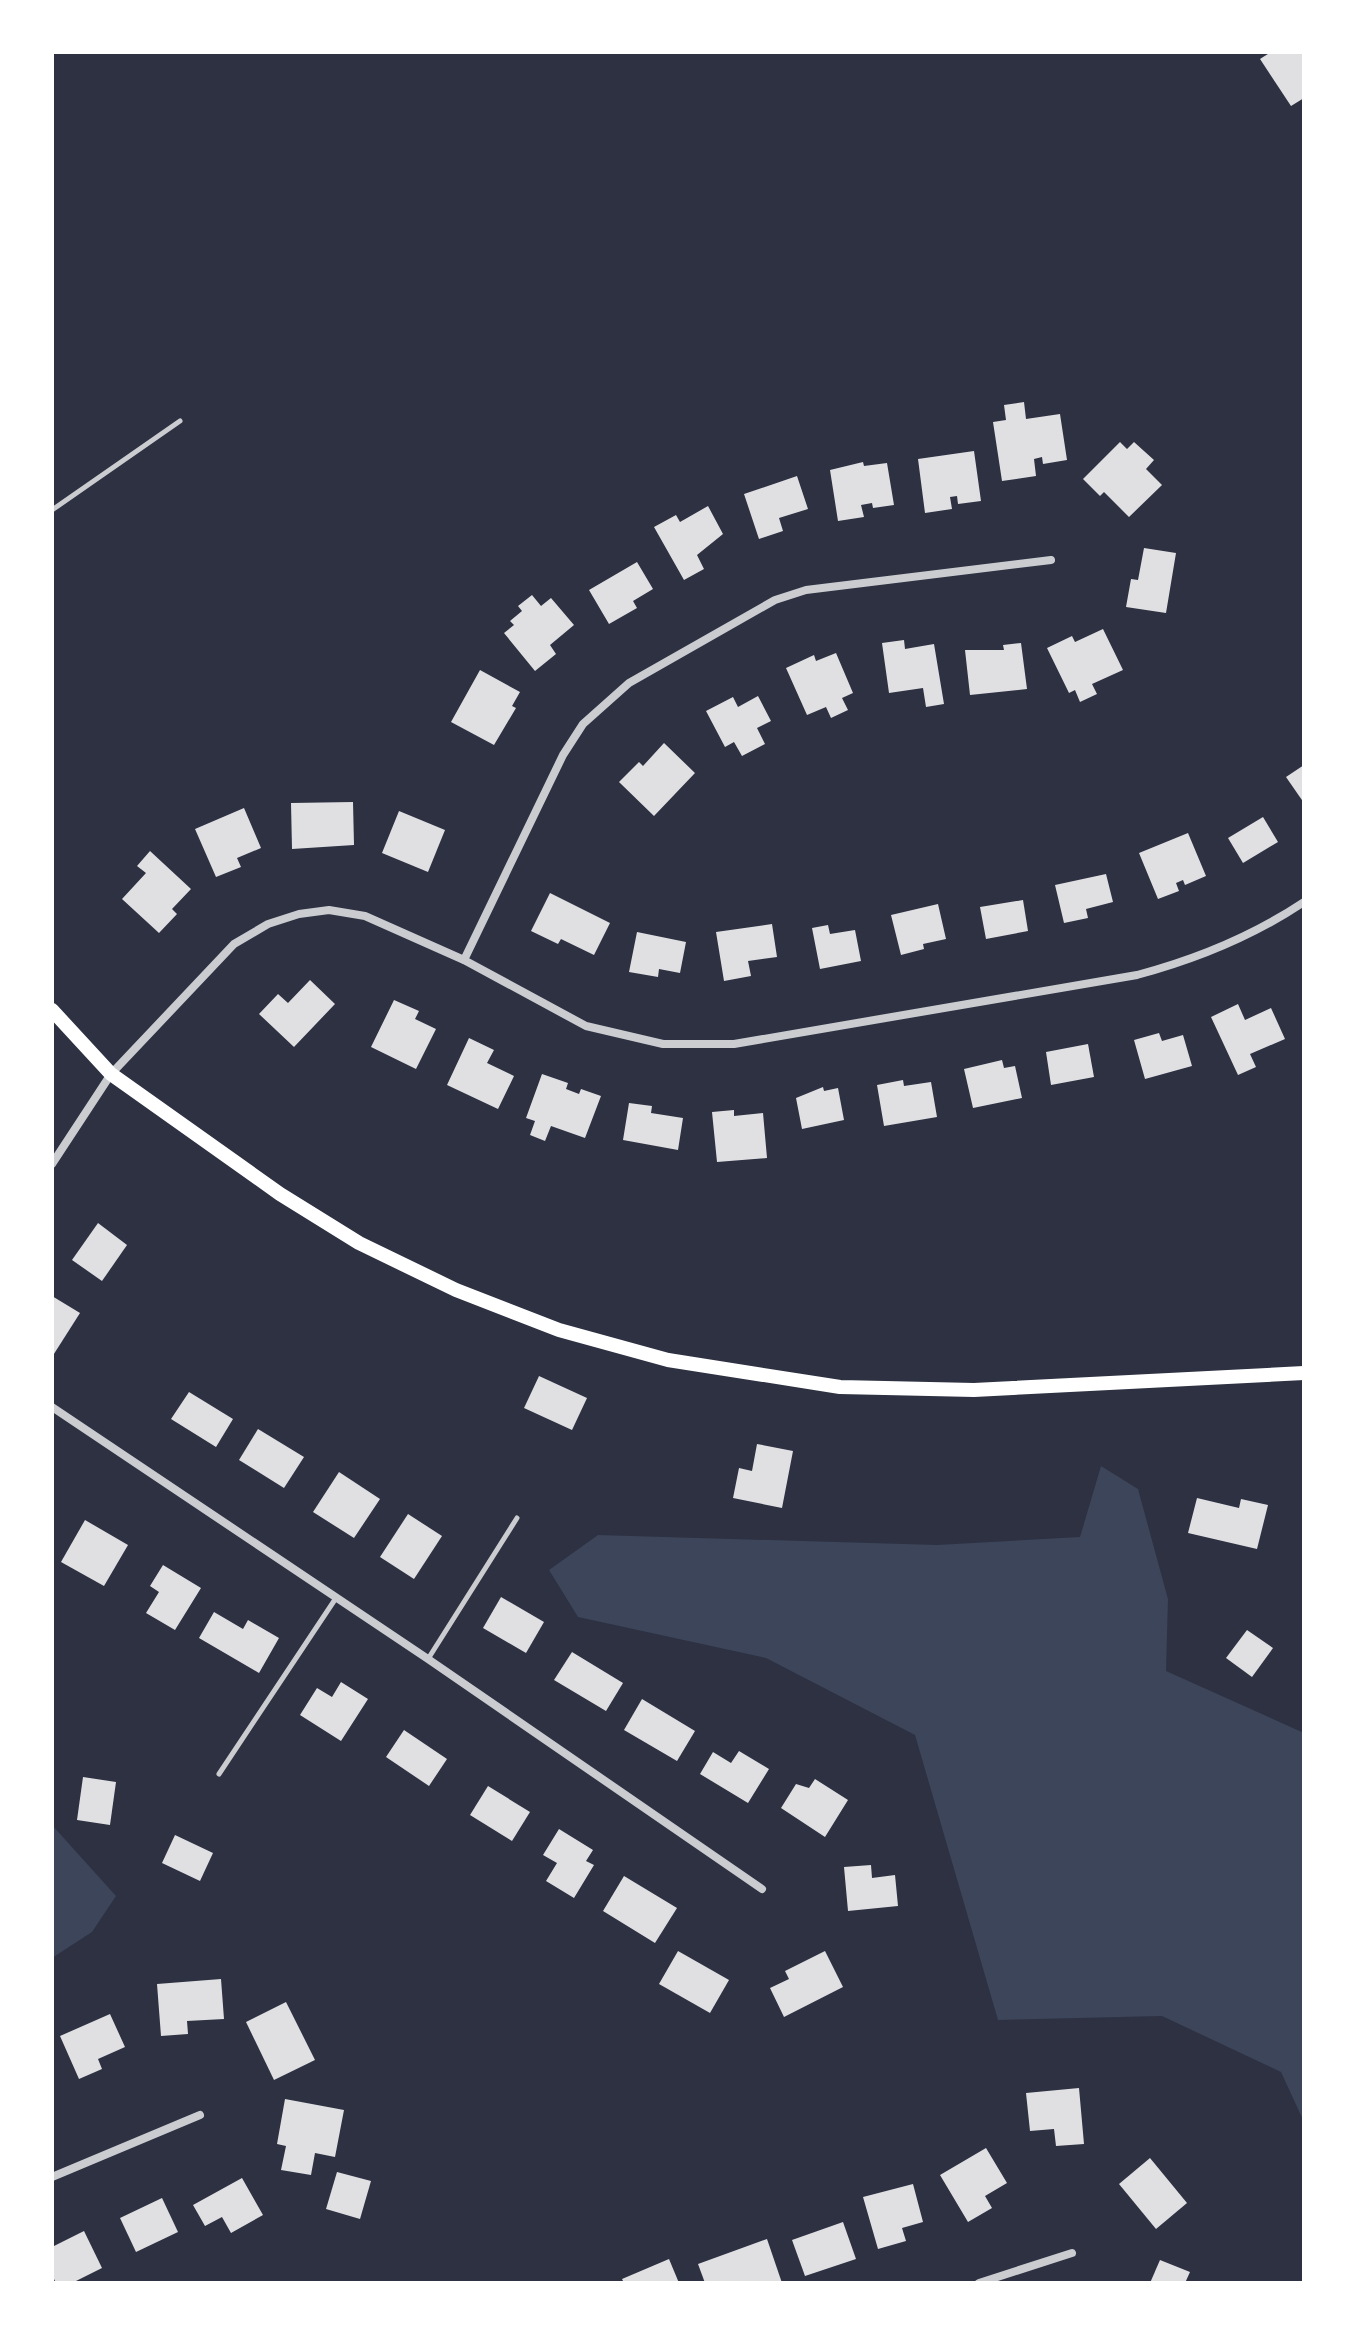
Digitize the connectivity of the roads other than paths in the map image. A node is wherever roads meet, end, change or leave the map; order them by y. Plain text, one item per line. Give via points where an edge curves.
1 (180, 421) dead end
2 (52, 510) edge
3 (1051, 560) dead end
4 (1304, 902) edge
5 (464, 960) junction
6 (52, 1010) edge
7 (111, 1074) junction
8 (52, 1164) edge
9 (1304, 1373) edge
10 (52, 1407) edge
11 (517, 1518) dead end
12 (336, 1598) junction
13 (428, 1659) junction
14 (219, 1774) dead end
15 (762, 1889) dead end
16 (200, 2115) dead end
17 (52, 2177) edge
18 (1072, 2253) dead end
19 (979, 2283) edge

1 - 2 lane
3 - 5 street via 806,590 775,600 629,683 583,724 563,755
4 - 5 street via 1226,945 1137,975 734,1044 663,1044 586,1026
5 - 7 street via 365,916 329,910 278,921 234,944
6 - 7 main road
7 - 8 street
7 - 9 main road via 228,1160 359,1243 456,1290 559,1330 668,1360 840,1387 974,1390
10 - 12 street
11 - 13 lane
12 - 13 street
12 - 14 lane
13 - 15 street
16 - 17 street
18 - 19 street

